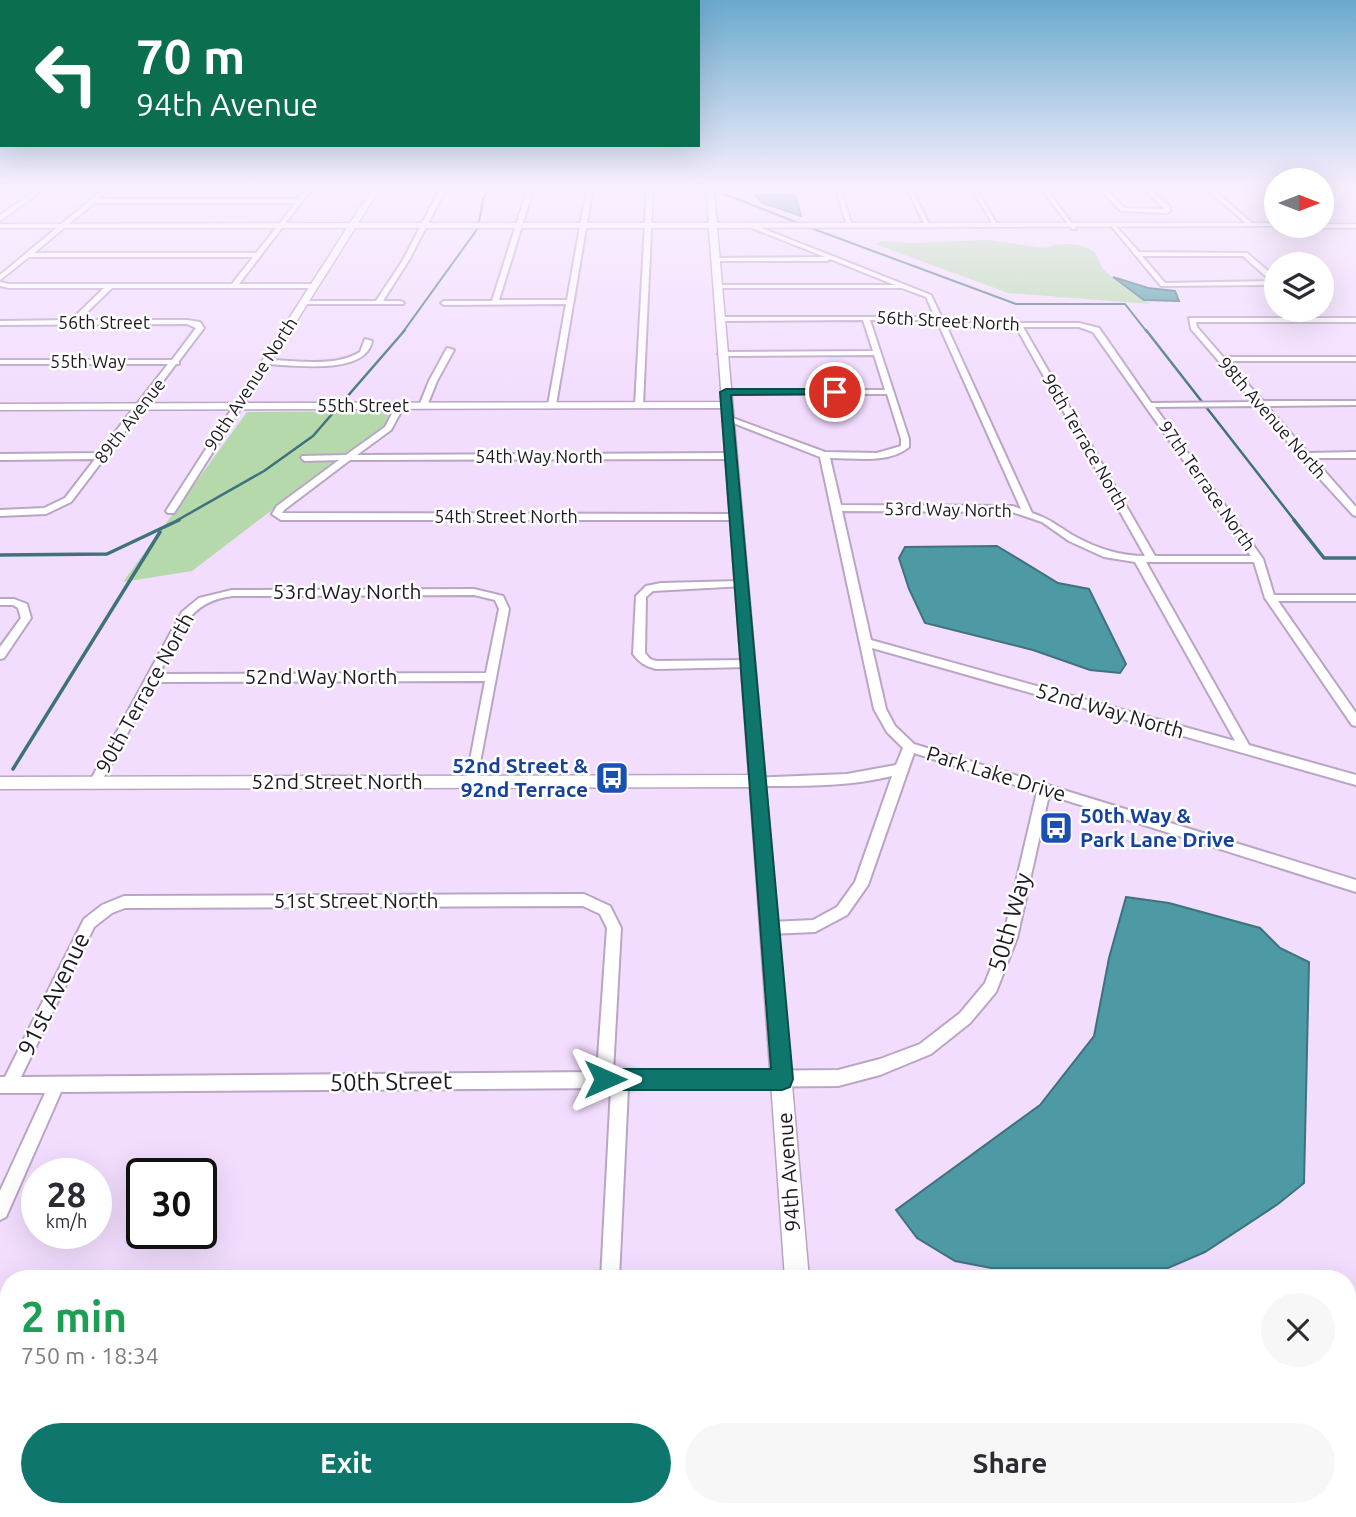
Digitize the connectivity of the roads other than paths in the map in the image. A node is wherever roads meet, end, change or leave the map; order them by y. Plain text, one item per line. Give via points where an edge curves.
1 (24, 258) edge
2 (256, 258) edge
3 (332, 258) edge
4 (405, 258) edge
5 (509, 258) edge
6 (577, 258) edge
7 (646, 258) edge
8 (833, 258) edge
9 (1140, 258) edge
10 (1249, 258) edge
11 (836, 259) junction
12 (716, 260) joint
13 (0, 278) edge
14 (0, 284) edge
15 (110, 286) junction
16 (234, 286) junction
17 (314, 286) junction
18 (718, 287) junction
19 (909, 287) junction
20 (495, 302) junction
21 (570, 302) junction
22 (303, 303) junction
23 (378, 303) junction
24 (401, 303) dead end
25 (444, 303) dead end
26 (720, 318) junction
27 (866, 318) junction
28 (1356, 320) edge
29 (942, 322) junction
30 (0, 323) edge
31 (72, 323) junction
32 (1018, 325) junction
33 (1092, 327) joint
34 (198, 334) joint
35 (368, 341) dead end
36 (450, 350) dead end
37 (878, 353) junction
38 (722, 354) junction
39 (1221, 359) junction
40 (1356, 359) edge
41 (0, 362) edge
42 (176, 362) junction
43 (266, 362) junction
44 (890, 392) junction
45 (1356, 403) edge
46 (1260, 404) junction
47 (552, 405) junction
48 (639, 405) junction
49 (726, 405) junction
50 (1149, 405) junction
51 (238, 406) junction
52 (400, 406) junction
53 (423, 406) junction
54 (0, 407) edge
55 (141, 407) junction
56 (824, 455) junction
57 (1356, 455) edge
58 (103, 456) junction
59 (730, 456) junction
60 (1304, 456) junction
61 (0, 457) edge
62 (348, 457) junction
63 (305, 458) dead end
64 (838, 508) junction
65 (171, 511) dead end
66 (0, 513) edge
67 (1028, 513) junction
68 (1356, 513) edge
69 (736, 517) junction
70 (1139, 559) junction
71 (1152, 559) junction
72 (1258, 559) junction
73 (740, 584) junction
74 (1270, 597) junction
75 (1356, 598) edge
76 (0, 602) edge
77 (196, 603) joint
78 (865, 642) junction
79 (0, 655) edge
80 (747, 664) junction
81 (491, 677) junction
82 (151, 678) junction
83 (1356, 722) edge
84 (910, 747) junction
85 (1245, 749) junction
86 (901, 769) junction
87 (1356, 780) edge
88 (472, 781) junction
89 (756, 781) junction
90 (0, 783) edge
91 (95, 783) junction
92 (1044, 789) junction
93 (1356, 886) edge
94 (107, 909) joint
95 (770, 928) junction
96 (612, 1079) junction
97 (782, 1079) junction
98 (5, 1085) edge
99 (56, 1086) junction
100 (0, 1211) edge
101 (610, 1270) edge
102 (796, 1270) edge

1 - 13 street
2 - 16 street
3 - 17 street, 90th Avenue North
4 - 23 street
5 - 20 street
6 - 21 street
7 - 48 street
8 - 11 street
9 - 10 street via 1163,285 1273,284
11 - 12 street
11 - 19 street
12 - 18 street, 94th Avenue
14 - 15 street
15 - 16 street
15 - 31 street
16 - 17 street
17 - 22 street, 90th Avenue North
18 - 19 street
18 - 26 street, 94th Avenue
19 - 29 street via 929,296
20 - 21 street
20 - 25 street
21 - 47 street
22 - 23 street
22 - 43 street, 90th Avenue North
23 - 24 street
26 - 27 street, 56th Street North
26 - 38 street, 94th Avenue
27 - 29 street, 56th Street North
27 - 37 street
28 - 39 street, 98th Avenue North via 1192,320
29 - 32 street, 56th Street North
29 - 67 street
30 - 31 street, 56th Street
31 - 34 street, 56th Street via 187,322 197,324
32 - 33 street, 56th Street North
32 - 71 street, 96th Terrace North
33 - 50 street, 97th Terrace North via 1102,334
34 - 42 street, 89th Avenue
35 - 43 street via 367,350 359,357 345,361
36 - 53 street
37 - 38 street
37 - 44 street
38 - 49 street, 94th Avenue
39 - 40 street
39 - 46 street, 98th Avenue North
41 - 42 street, 55th Way
42 - 55 street, 89th Avenue
43 - 51 street, 90th Avenue North
44 - 49 street
44 - 56 street via 905,447 898,453
45 - 46 street
46 - 50 street
46 - 60 street, 98th Avenue North
47 - 48 street, 55th Street
47 - 53 street, 55th Street
48 - 49 street, 55th Street
49 - 56 street
49 - 59 street, 94th Avenue
50 - 72 street, 97th Terrace North
51 - 52 street, 55th Street
51 - 55 street, 55th Street
51 - 65 street, 90th Avenue North
52 - 53 street, 55th Street
52 - 62 street via 388,428
54 - 55 street, 55th Street
55 - 58 street, 89th Avenue
56 - 64 street, Park Lake Drive
57 - 60 street
58 - 61 street
58 - 66 street, 89th Avenue via 61,505 32,513
59 - 62 street, 54th Way North
59 - 69 street, 94th Avenue
60 - 68 street, 98th Avenue North
62 - 63 street, 54th Way North
62 - 69 street, 54th Street North via 277,514
64 - 67 street, 53rd Way North via 997,508
64 - 78 street, Park Lake Drive
67 - 70 street, 53rd Way North via 1107,555
69 - 73 street, 94th Avenue
70 - 71 street, 53rd Way North
70 - 85 street
71 - 72 street, 53rd Way North
72 - 74 street, 97th Terrace North
73 - 80 street, 94th Avenue
73 - 80 street via 650,588 641,596 639,654 656,665
74 - 75 street
74 - 83 street, 97th Terrace North
76 - 79 street via 23,606 26,618
77 - 81 street, 53rd Way North via 232,593 474,592 499,598 504,609
77 - 82 street, 90th Terrace North
78 - 84 street, Park Lake Drive via 880,709 891,729
78 - 85 street, 52nd Way North
80 - 89 street, 94th Avenue
81 - 82 street, 52nd Way North
81 - 88 street
82 - 91 street, 90th Terrace North
84 - 86 street
84 - 92 street, Park Lake Drive
85 - 87 street, 52nd Way North
86 - 89 street, 52nd Street North via 872,778
86 - 95 street via 860,885 842,911 815,926
88 - 89 street, 52nd Street North
88 - 91 street, 52nd Street North
89 - 95 street, 94th Avenue
90 - 91 street, 52nd Street North
92 - 93 street, Park Lake Drive
92 - 97 street, 50th Way via 1010,939 991,987 965,1017 925,1049 880,1067 838,1079
94 - 96 street, 51st Street North via 124,902 584,900 605,910 614,928
94 - 98 street, 91st Avenue via 89,923
95 - 97 street, 94th Avenue
96 - 97 street, 50th Street
96 - 99 street, 50th Street
96 - 101 street
97 - 102 street, 94th Avenue
98 - 99 street, 50th Street
99 - 100 street, 91st Avenue

